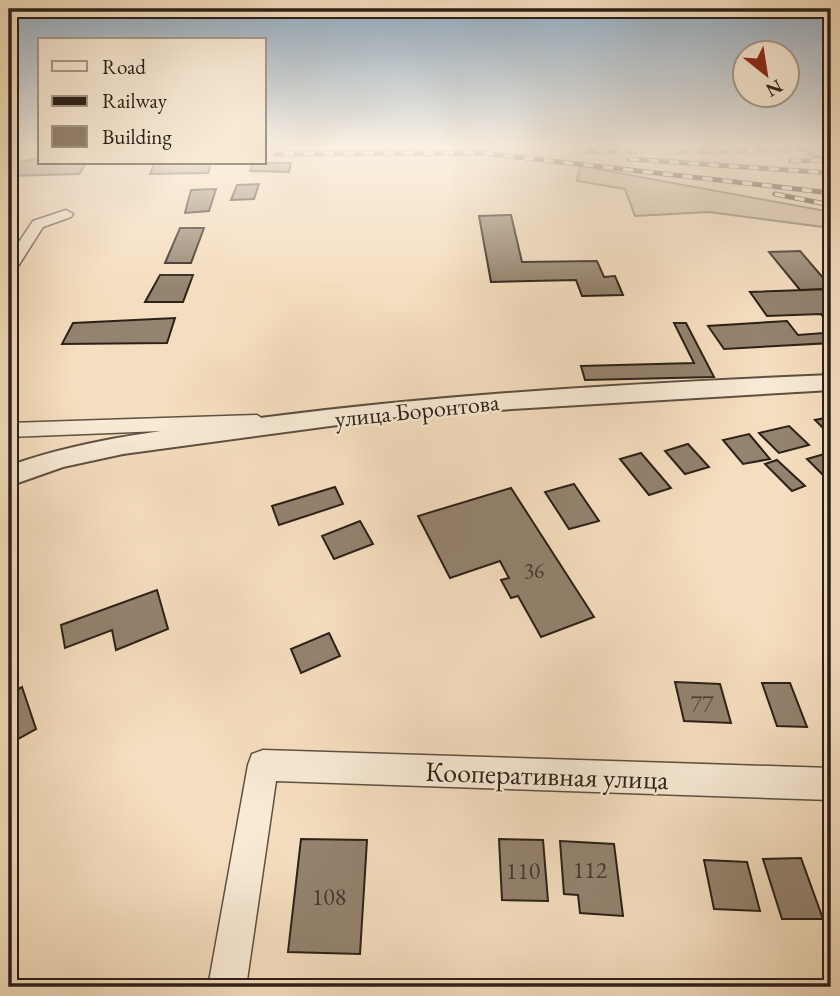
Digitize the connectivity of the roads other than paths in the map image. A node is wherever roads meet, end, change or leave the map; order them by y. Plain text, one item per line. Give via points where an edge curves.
1 (66, 214) dead end
2 (9, 268) edge
3 (831, 382) edge
4 (316, 421) junction
5 (9, 430) edge
6 (9, 476) edge
7 (831, 784) edge
8 (228, 987) edge

1 - 2 street via 38,224
3 - 4 street, улица Боронтова via 412,407
4 - 5 street
4 - 6 street, улица Боронтова via 123,445 59,458
7 - 8 street, Кооперативная улица via 263,765

